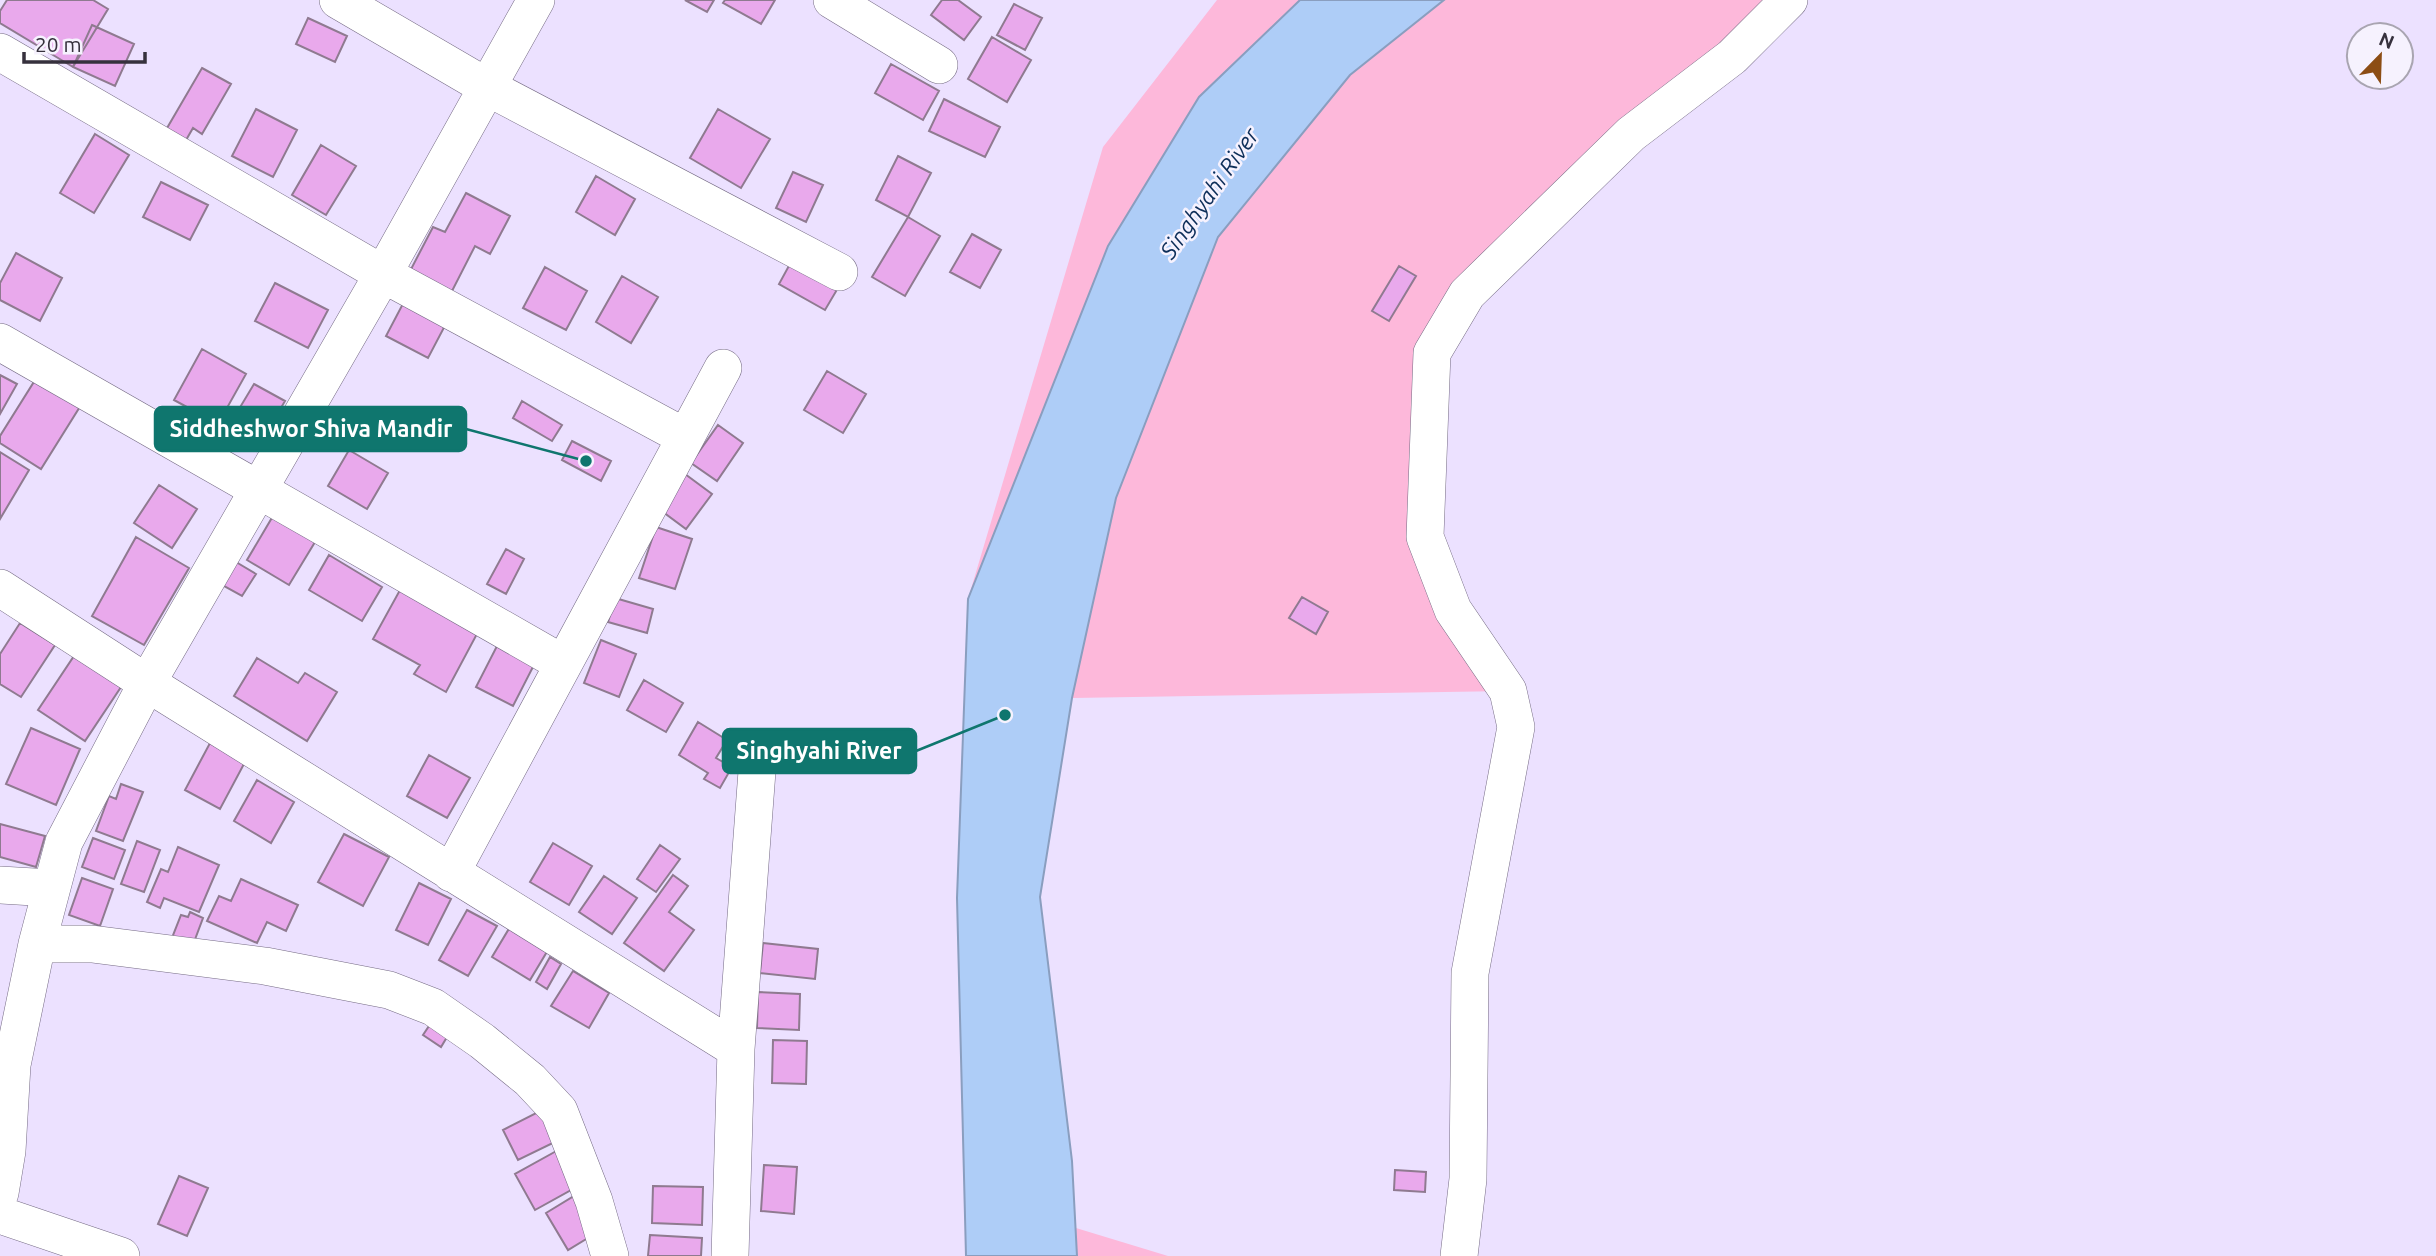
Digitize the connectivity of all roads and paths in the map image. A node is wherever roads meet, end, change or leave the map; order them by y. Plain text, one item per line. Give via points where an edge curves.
1 (338, 0) edge
2 (536, 0) edge
3 (832, 0) edge
4 (1789, 0) edge
5 (0, 52) edge
6 (939, 65) dead end
7 (488, 87) junction
8 (839, 272) dead end
9 (383, 274) junction
10 (0, 342) edge
11 (723, 368) dead end
12 (685, 437) junction
13 (259, 490) junction
14 (0, 588) edge
15 (562, 663) junction
16 (147, 683) junction
17 (758, 758) dead end
18 (451, 873) junction
19 (0, 885) edge
20 (51, 888) junction
21 (37, 944) junction
22 (737, 1049) junction
23 (0, 1193) edge
24 (0, 1216) edge
25 (121, 1256) edge
26 (610, 1256) edge
27 (730, 1256) edge
28 (1458, 1256) edge

1 - 7 street
2 - 7 street
3 - 6 street
4 - 28 street via 1732,57 1630,134 1467,294 1432,353 1425,537 1454,610 1508,691 1516,727 1470,973 1468,1179
5 - 9 street
7 - 8 street
7 - 9 street
9 - 12 street
9 - 13 street
10 - 13 street
11 - 12 street
12 - 15 street
13 - 15 street
13 - 16 street
14 - 16 street
15 - 18 street
16 - 18 street
16 - 20 street via 64,842
17 - 22 street
18 - 22 street
19 - 20 street
20 - 21 street
21 - 23 street via 12,1065
21 - 26 street via 92,944 265,966 389,990 433,1007 530,1080 559,1111
22 - 27 street
24 - 25 street

